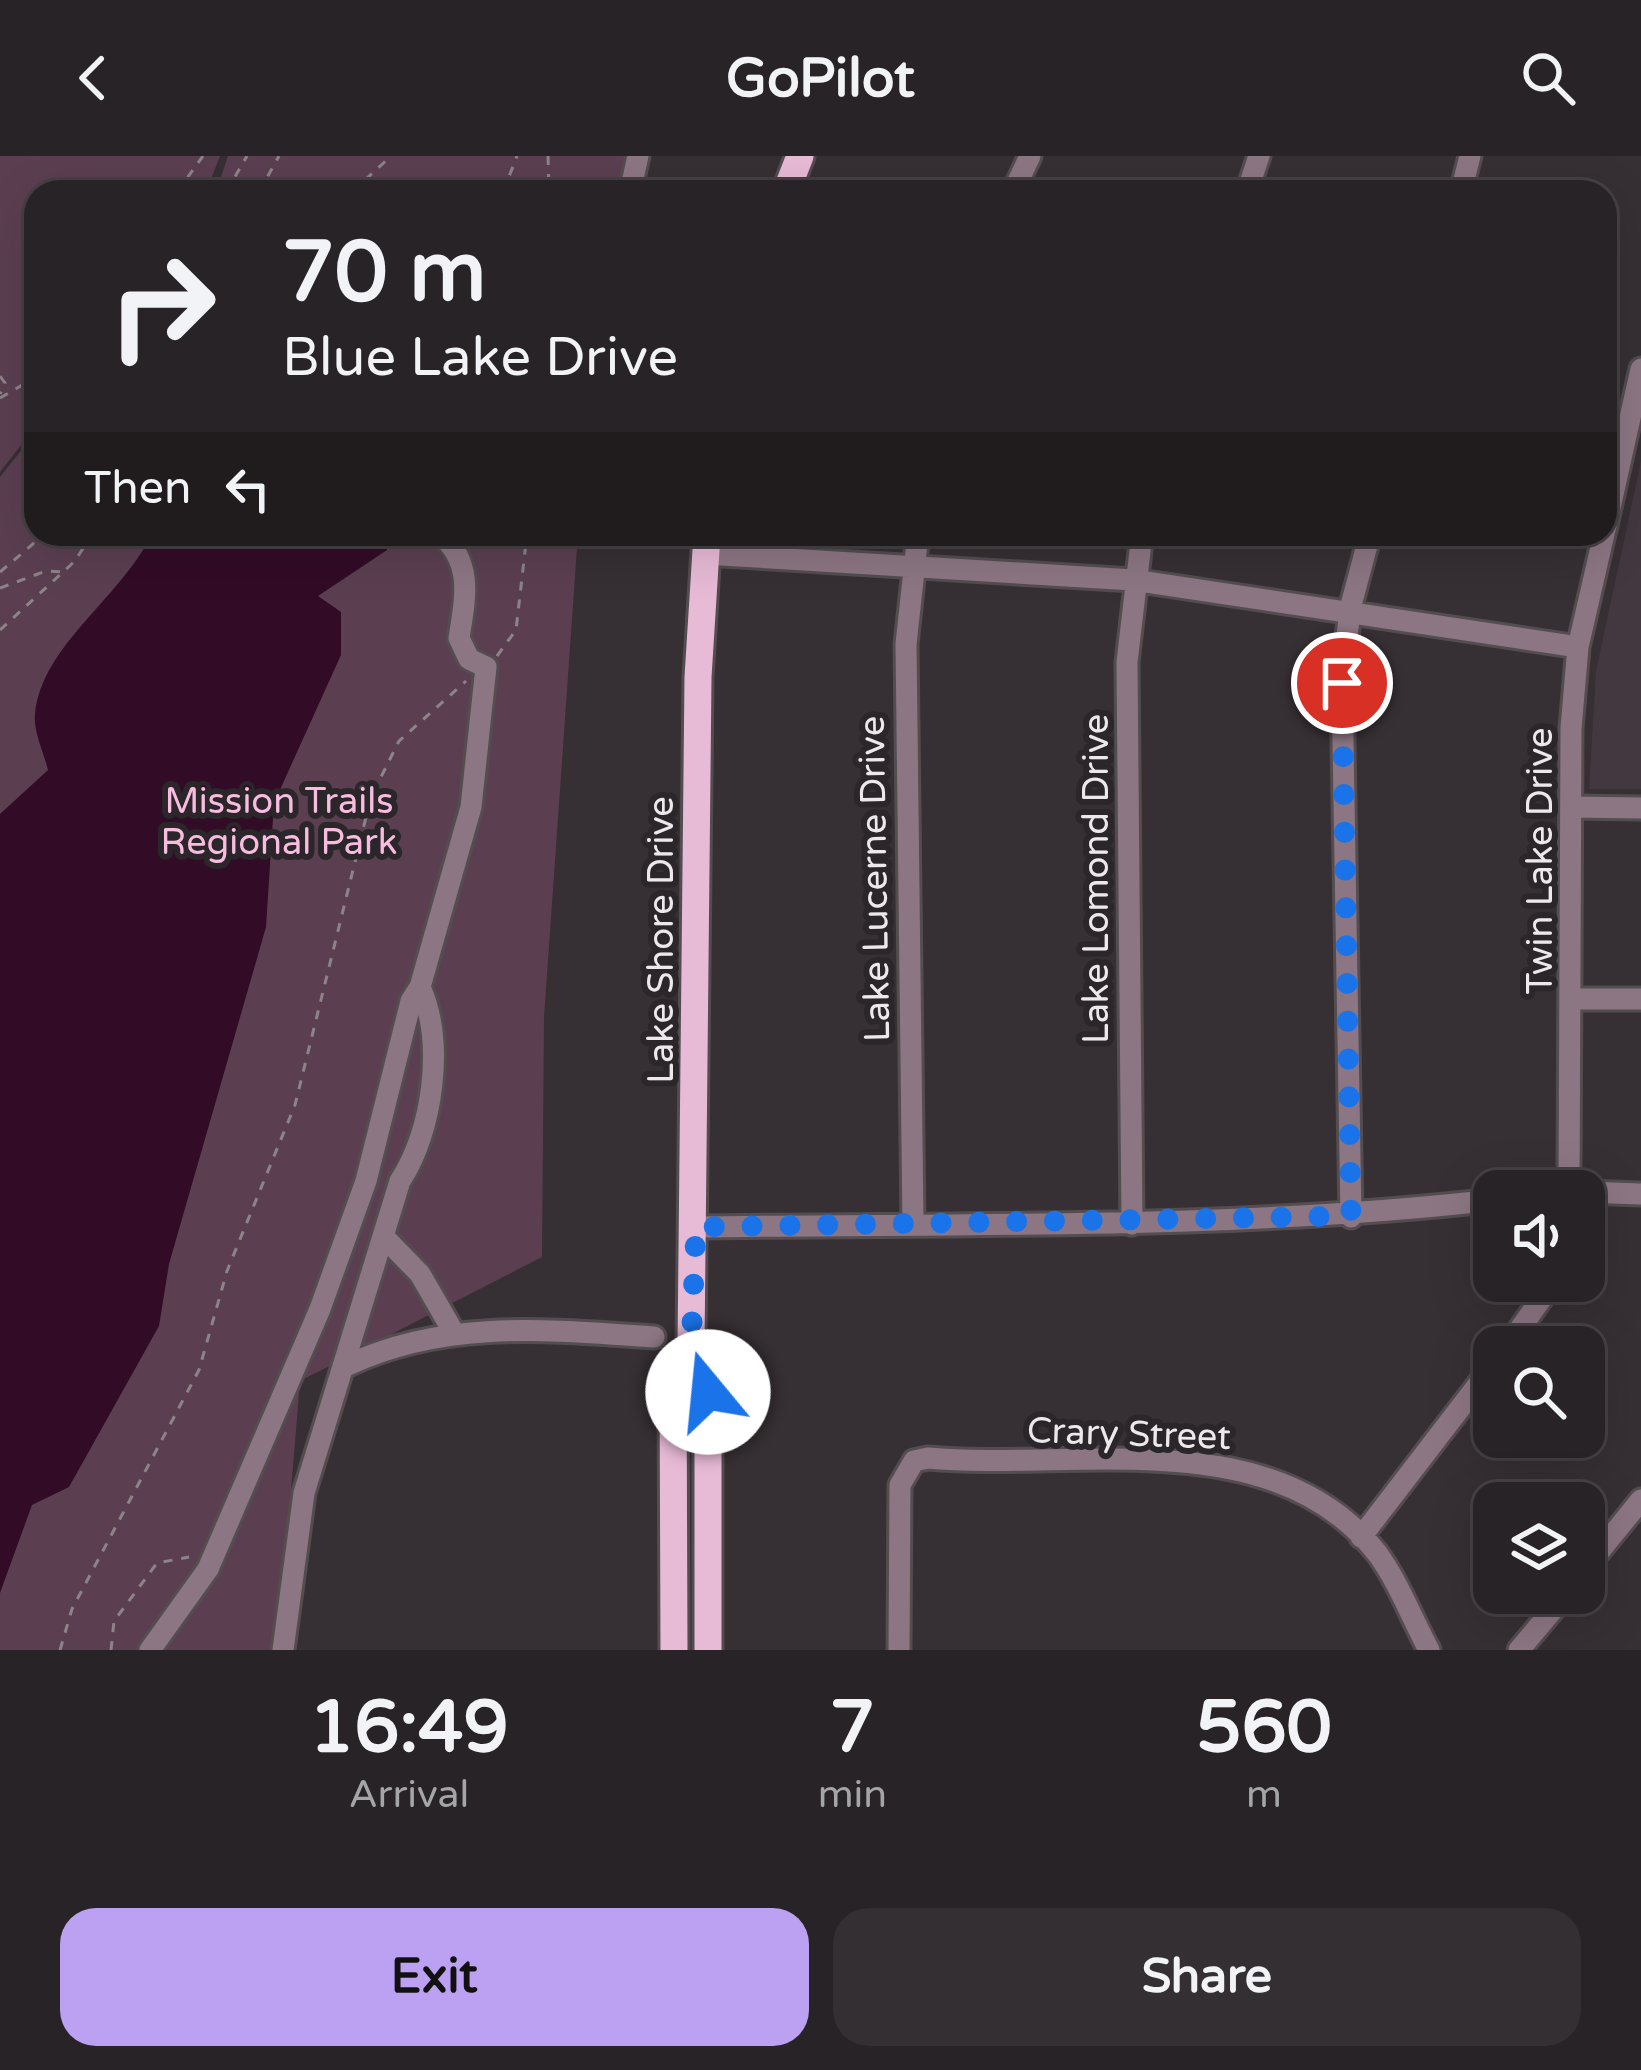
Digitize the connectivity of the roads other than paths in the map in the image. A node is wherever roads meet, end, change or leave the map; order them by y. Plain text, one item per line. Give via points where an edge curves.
1 (1641, 369) edge
2 (1617, 478) edge
3 (454, 546) edge
4 (706, 546) edge
5 (726, 546) edge
6 (917, 546) edge
7 (1139, 546) edge
8 (1367, 546) edge
9 (1602, 546) edge
10 (915, 565) junction
11 (1132, 580) junction
12 (1350, 609) junction
13 (1578, 647) junction
14 (1571, 807) junction
15 (1641, 808) edge
16 (420, 987) junction
17 (1573, 999) junction
18 (1641, 999) edge
19 (1569, 1170) edge
20 (1605, 1192) edge
21 (1641, 1193) edge
22 (1473, 1202) edge
23 (1351, 1216) junction
24 (913, 1224) junction
25 (1132, 1224) junction
26 (696, 1227) junction
27 (384, 1238) junction
28 (454, 1333) junction
29 (654, 1337) dead end
30 (691, 1347) junction
31 (348, 1365) junction
32 (1473, 1391) edge
33 (1641, 1500) edge
34 (1361, 1537) junction
35 (1605, 1544) edge
36 (1549, 1614) edge
37 (150, 1650) edge
38 (283, 1650) edge
39 (674, 1650) edge
40 (708, 1650) edge
41 (899, 1650) edge
42 (1429, 1650) edge
43 (1519, 1650) edge

1 - 2 street, Twin Lake Drive
3 - 16 street via 464,560 468,599 459,638 470,659 486,667 471,807
4 - 26 main road, Lake Shore Drive
5 - 10 street
6 - 10 street, Lake Lucerne Drive
7 - 11 street, Lake Lomond Drive
8 - 12 street
9 - 13 street, Twin Lake Drive
10 - 11 street
10 - 24 street, Lake Lucerne Drive via 905,644
11 - 12 street
11 - 25 street, Lake Lomond Drive
12 - 13 street
12 - 23 street via 1342,683
13 - 14 street, Twin Lake Drive
14 - 15 street
14 - 17 street, Twin Lake Drive
16 - 27 street via 431,1034 426,1120
16 - 37 street via 320,1309 215,1553
17 - 18 street
17 - 19 street, Twin Lake Drive
20 - 21 street
22 - 23 street
23 - 25 street
24 - 25 street
24 - 26 street
26 - 30 main road, Lake Shore Drive
27 - 28 street via 420,1274
27 - 31 street
28 - 29 street
28 - 31 street via 390,1346
30 - 39 main road via 673,1370
30 - 40 main road via 708,1370
31 - 38 street via 304,1493
32 - 34 street
33 - 35 street
34 - 41 street, Crary Street via 1288,1484 1224,1465 914,1461 900,1485
34 - 42 street, Crary Street
36 - 43 street

